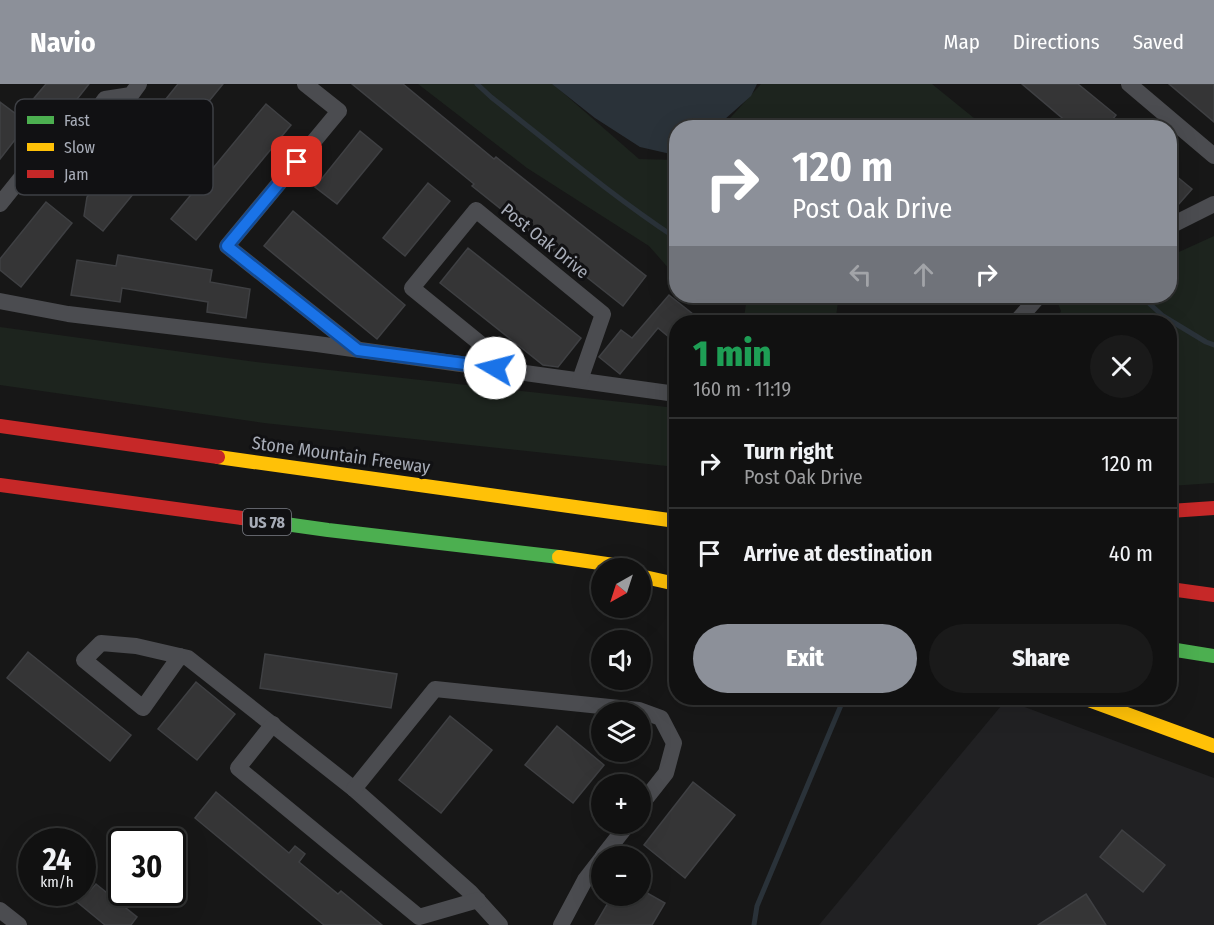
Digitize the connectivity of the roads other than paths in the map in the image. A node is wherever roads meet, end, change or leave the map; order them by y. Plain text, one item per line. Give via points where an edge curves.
1 (139, 84) edge
2 (305, 84) edge
3 (1129, 84) edge
4 (105, 99) edge
5 (1172, 120) edge
6 (1177, 125) edge
7 (1214, 156) edge
8 (15, 185) edge
9 (0, 204) edge
10 (1214, 204) edge
11 (1177, 222) edge
12 (0, 301) edge
13 (1033, 303) edge
14 (1022, 315) edge
15 (358, 350) junction
16 (514, 371) junction
17 (580, 380) junction
18 (669, 393) edge
19 (0, 426) edge
20 (0, 484) edge
21 (535, 501) junction
22 (1214, 508) edge
23 (669, 509) edge
24 (1177, 511) edge
25 (669, 520) edge
26 (535, 553) junction
27 (591, 561) edge
28 (591, 565) edge
29 (651, 571) edge
30 (669, 574) edge
31 (651, 578) edge
32 (669, 582) edge
33 (1177, 590) edge
34 (1214, 595) edge
35 (1177, 650) edge
36 (180, 656) junction
37 (1214, 656) edge
38 (1102, 705) edge
39 (273, 724) junction
40 (1214, 746) edge
41 (354, 789) junction
42 (651, 792) edge
43 (620, 834) edge
44 (611, 846) edge
45 (591, 872) edge
46 (478, 900) junction
47 (0, 910) edge
48 (19, 925) edge
49 (500, 925) edge
50 (561, 925) edge

1 - 4 street via 131,95
2 - 15 street via 339,111 227,246
3 - 5 street
6 - 7 street
8 - 9 street
10 - 11 street
12 - 15 street via 68,314
13 - 14 street
15 - 16 street
16 - 17 street
16 - 17 street, Post Oak Drive via 412,288 476,210 603,314
17 - 18 street
19 - 21 highway, Stone Mountain Freeway
20 - 26 highway, US 78 via 328,530
21 - 23 highway
21 - 25 highway, Stone Mountain Freeway
22 - 24 highway
26 - 27 highway, US 78
26 - 28 highway
29 - 30 highway
31 - 32 highway
33 - 34 highway
35 - 37 highway
36 - 36 street via 101,643 84,660 142,708
36 - 39 street via 188,658
38 - 40 highway
39 - 41 street
39 - 46 street via 238,768 419,917
41 - 42 street via 435,689 639,710 661,718 674,743 666,773
41 - 46 street
43 - 44 street
45 - 50 street
46 - 49 street
47 - 48 street

